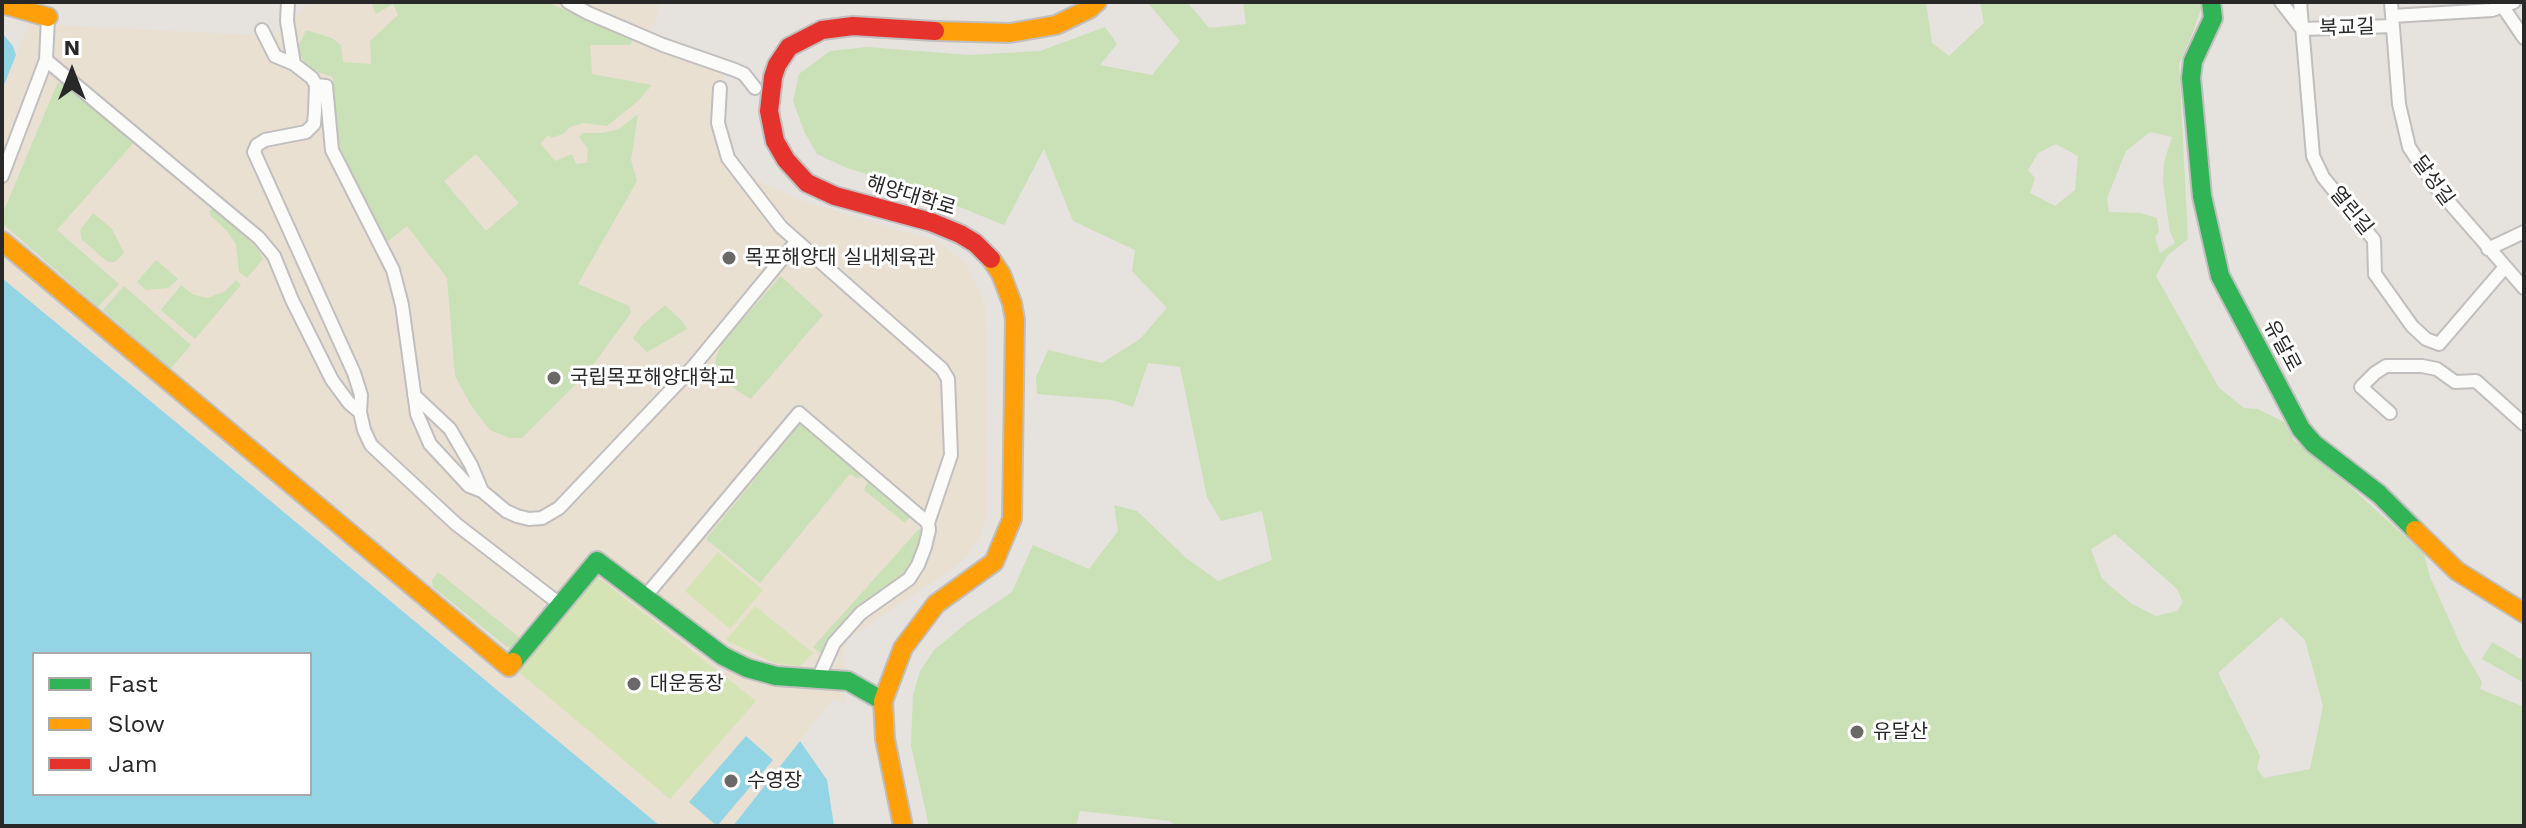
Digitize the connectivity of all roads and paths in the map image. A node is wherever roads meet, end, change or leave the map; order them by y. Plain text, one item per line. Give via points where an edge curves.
1 (288, 2) edge
2 (568, 2) edge
3 (1097, 2) edge
4 (2211, 2) edge
5 (2281, 2) edge
6 (2300, 2) edge
7 (2391, 2) edge
8 (2, 4) edge
9 (2508, 4) edge
10 (48, 17) joint
11 (2392, 21) junction
12 (2302, 29) junction
13 (262, 30) dead end
14 (2524, 38) edge
15 (46, 60) junction
16 (294, 64) junction
17 (316, 85) junction
18 (720, 88) dead end
19 (755, 88) dead end
20 (2, 176) edge
21 (2524, 232) edge
22 (2, 241) edge
23 (796, 242) junction
24 (2488, 249) junction
25 (2505, 267) junction
26 (2524, 288) edge
27 (414, 395) junction
28 (360, 412) junction
29 (2390, 413) dead end
30 (2524, 424) edge
31 (482, 491) junction
32 (928, 523) junction
33 (644, 598) junction
34 (561, 605) junction
35 (2524, 613) edge
36 (817, 681) junction
37 (883, 701) junction
38 (903, 826) edge

1 - 16 street
2 - 19 street via 744,74
3 - 37 street, 해양대학로 via 1056,25 1010,33 853,26 822,30 789,47 773,77 769,111 775,141 807,183 835,196 931,222 975,243 1001,274 1015,320 1012,519 994,562 936,604 903,648
4 - 35 street, 유달로 via 2213,18 2191,78 2202,196 2220,276 2301,429 2314,444 2379,494 2457,571
5 - 12 street
6 - 12 street, 열린길
7 - 11 street, 달성길
8 - 10 street
9 - 11 street, 북교길
9 - 14 street
10 - 15 street
11 - 12 street, 북교길
11 - 24 street, 달성길 via 2399,104 2409,147
12 - 25 street, 열린길 via 2313,156 2323,177 2374,240 2375,274 2412,326 2439,344
13 - 16 street via 275,56
15 - 20 street
15 - 28 street via 259,238 274,256 332,380
16 - 17 street
17 - 27 street via 326,86 332,150 393,270
17 - 28 street via 314,124 306,132 265,140 254,152 354,373
18 - 23 street via 718,123 728,158
21 - 24 street
22 - 34 street via 509,667
23 - 31 street via 693,367 559,508 529,519 506,511
23 - 32 street via 948,379 952,450
24 - 25 street, 달성길
25 - 26 street, 달성길
27 - 31 street via 450,429
27 - 31 street via 430,444 469,486
28 - 34 street via 371,445 382,457 456,524
29 - 30 street via 2361,387 2386,366 2422,366 2455,382 2476,381
32 - 33 street via 799,413
32 - 36 street via 925,549 914,572 861,613 834,643
33 - 34 street via 597,561
33 - 36 street via 747,668
36 - 37 street via 848,681
37 - 38 street, 해양대학로 via 885,739

